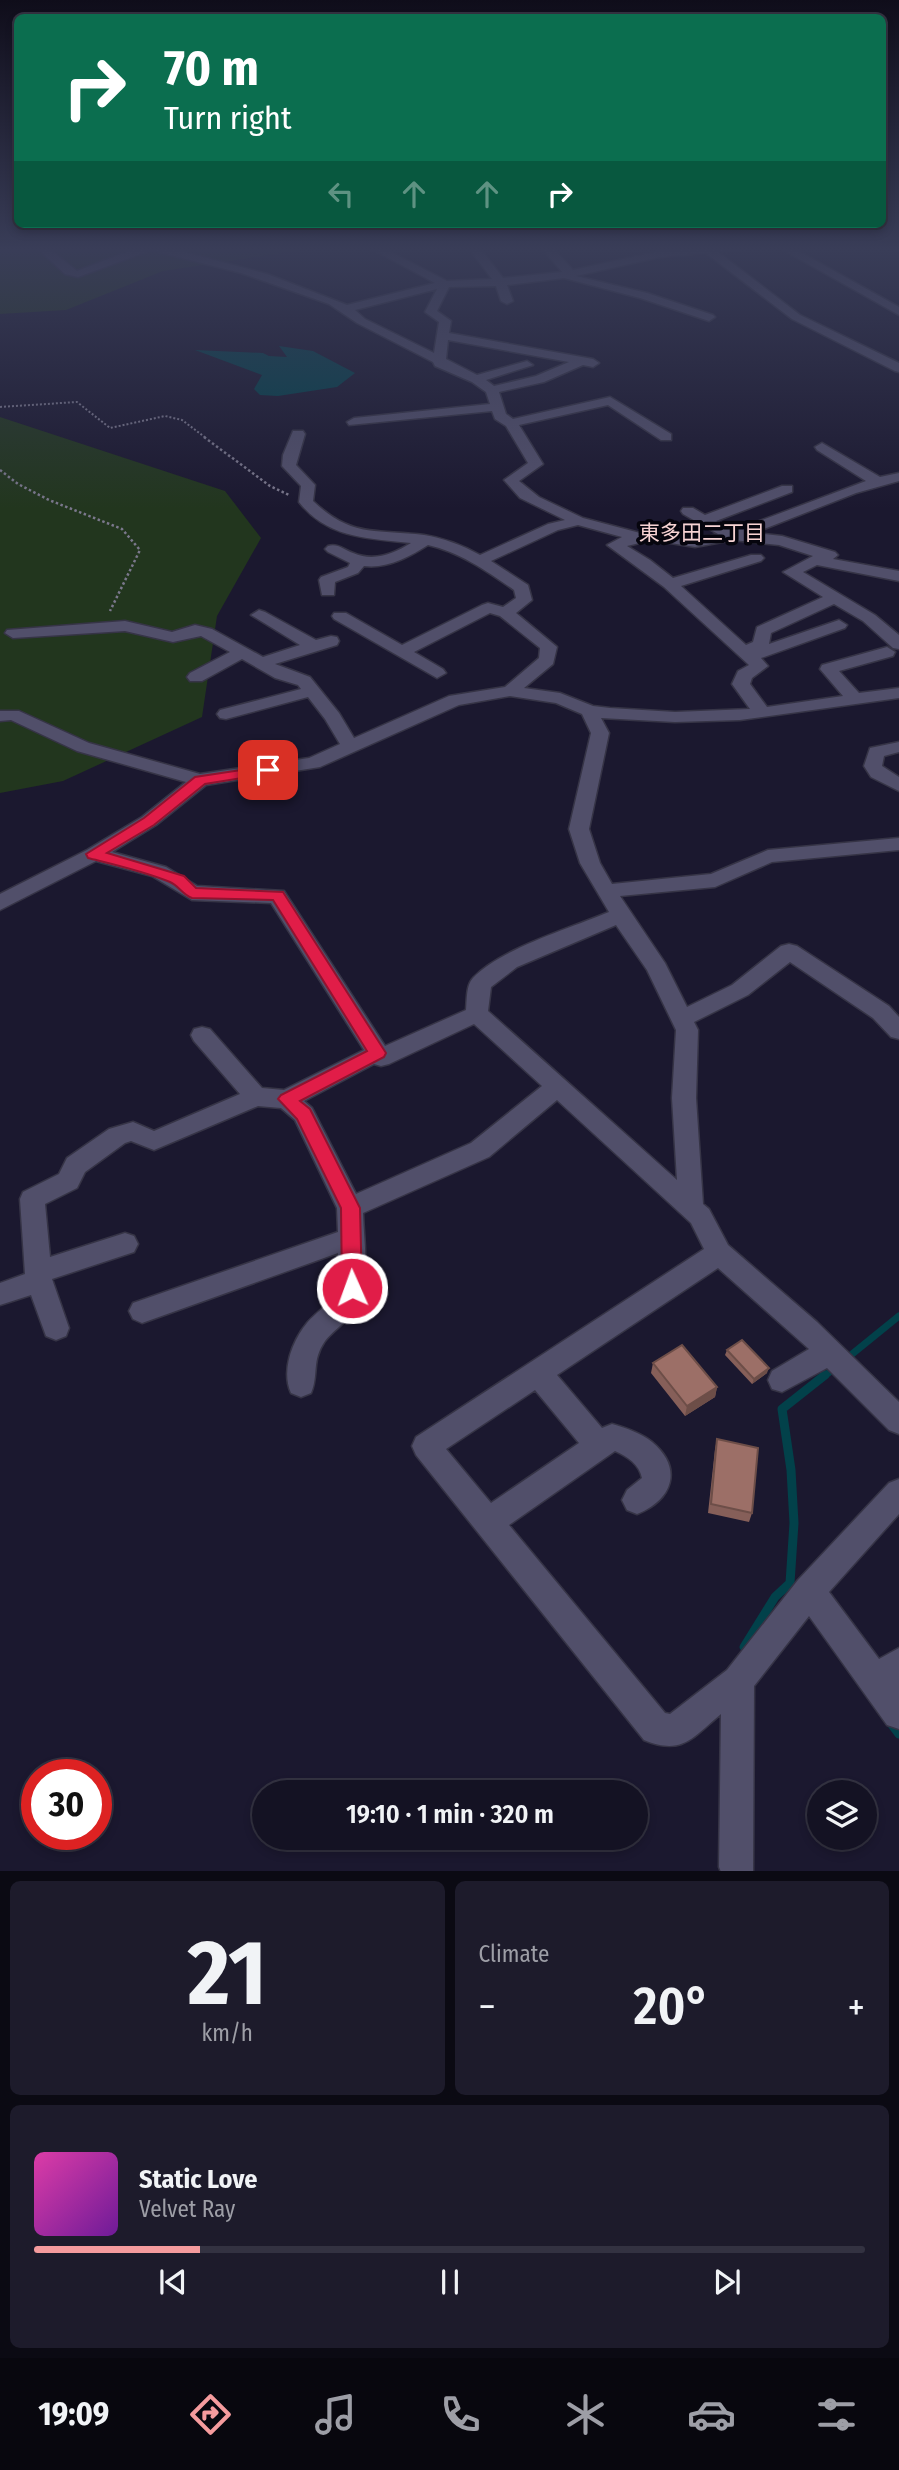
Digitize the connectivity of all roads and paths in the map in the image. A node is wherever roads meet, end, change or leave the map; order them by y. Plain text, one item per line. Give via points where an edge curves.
1 (386, 334) edge
2 (831, 334) edge
3 (444, 336) joint
4 (439, 363) junction
5 (527, 365) dead end
6 (899, 368) edge
7 (476, 379) junction
8 (492, 390) junction
9 (0, 407) edge
10 (497, 407) junction
11 (354, 422) dead end
12 (511, 423) junction
13 (298, 433) dead end
14 (666, 437) dead end
15 (822, 447) dead end
16 (0, 470) edge
17 (899, 477) edge
18 (876, 481) junction
19 (306, 502) junction
20 (817, 503) junction
21 (688, 511) dead end
22 (704, 520) junction
23 (578, 521) junction
24 (730, 536) junction
25 (641, 538) junction
26 (426, 540) junction
27 (713, 540) junction
28 (333, 548) dead end
29 (478, 561) junction
30 (359, 562) junction
31 (773, 565) junction
32 (899, 569) edge
33 (899, 576) edge
34 (670, 584) junction
35 (328, 592) dead end
36 (835, 598) junction
37 (506, 613) junction
38 (259, 615) dead end
39 (340, 615) dead end
40 (839, 625) dead end
41 (104, 626) junction
42 (13, 632) dead end
43 (331, 640) dead end
44 (314, 646) junction
45 (893, 648) edge
46 (242, 652) junction
47 (402, 652) junction
48 (748, 654) junction
49 (261, 663) junction
50 (437, 673) dead end
51 (197, 677) dead end
52 (312, 691) junction
53 (510, 691) junction
54 (899, 693) edge
55 (855, 699) junction
56 (589, 711) junction
57 (762, 713) junction
58 (226, 715) dead end
59 (0, 716) edge
60 (349, 745) junction
61 (899, 747) edge
62 (200, 780) junction
63 (899, 785) edge
64 (899, 844) edge
65 (94, 854) junction
66 (605, 891) junction
67 (0, 903) edge
68 (620, 915) junction
69 (477, 1014) junction
70 (681, 1018) junction
71 (899, 1031) edge
72 (202, 1035) dead end
73 (377, 1053) junction
74 (557, 1087) junction
75 (256, 1097) junction
76 (287, 1099) junction
77 (350, 1208) junction
78 (691, 1208) junction
79 (351, 1238) junction
80 (125, 1244) dead end
81 (719, 1253) junction
82 (38, 1276) junction
83 (0, 1294) edge
84 (142, 1311) dead end
85 (56, 1328) dead end
86 (831, 1355) junction
87 (538, 1373) junction
88 (782, 1380) dead end
89 (300, 1384) dead end
90 (899, 1421) edge
91 (599, 1446) junction
92 (899, 1493) edge
93 (636, 1500) dead end
94 (488, 1522) junction
95 (809, 1591) junction
96 (888, 1673) edge
97 (738, 1681) junction
98 (899, 1713) edge
99 (737, 1867) dead end

1 - 4 street
2 - 6 street
3 - 4 street
3 - 8 street via 587,362
4 - 7 street
5 - 7 street
7 - 8 street
8 - 10 street
9 - 19 path via 77,402 110,428 165,416 182,420 270,485
10 - 11 street via 411,422
10 - 12 street via 500,416
12 - 14 street via 610,401
12 - 23 street via 536,464 511,480 521,494
13 - 19 street via 289,466 308,485
15 - 18 street
16 - 41 path via 49,499 122,529 140,550
17 - 18 street
18 - 20 street
19 - 26 street via 341,531
20 - 22 street via 782,486
20 - 24 street
21 - 22 street
22 - 24 street
23 - 25 street
23 - 29 street via 553,527
24 - 27 street
24 - 32 street via 782,541 817,554
25 - 27 street
25 - 34 street via 615,545
26 - 29 street
26 - 30 street via 395,558
27 - 31 street
28 - 30 street
29 - 37 street via 522,588 524,600
30 - 35 street via 353,570 327,579
31 - 33 street via 815,560
31 - 34 street
31 - 36 street
34 - 48 street
36 - 45 street via 869,618
36 - 48 street via 763,630 761,644
37 - 47 street via 488,608
37 - 53 street via 549,647 547,660
38 - 44 street
39 - 47 street
40 - 48 street
41 - 42 street
41 - 46 street via 173,637 195,630 206,632
43 - 44 street
44 - 49 street
45 - 55 street via 828,668
46 - 49 street
46 - 51 street
47 - 50 street
48 - 57 street via 760,666 744,676 741,684
49 - 52 street via 304,681
52 - 58 street
52 - 60 street
53 - 56 street via 560,698
53 - 60 street via 455,700
54 - 55 street
55 - 57 street
56 - 57 street via 689,717
56 - 66 street via 600,733 579,829
59 - 62 street via 13,715 83,747
60 - 62 street via 313,763
61 - 63 street via 876,752 873,766
62 - 65 street via 149,821
64 - 66 street via 768,856 715,880
65 - 67 street
65 - 73 street via 179,880 192,893 277,895
66 - 68 street
68 - 69 street via 509,962 480,984
68 - 70 street via 657,968
69 - 73 street via 381,1058
69 - 74 street
70 - 71 street via 740,990 789,951 881,1012
70 - 78 street via 687,1030 684,1098
72 - 75 street
73 - 76 street
74 - 77 street via 480,1150
74 - 78 street
75 - 76 street
75 - 82 street via 154,1141 133,1131 117,1136 76,1165 68,1181 32,1199
76 - 77 street via 303,1114
77 - 79 street
78 - 81 street
79 - 84 street
79 - 89 street via 352,1288 316,1333 300,1365
80 - 82 street
81 - 86 street
81 - 87 street
82 - 83 street
82 - 85 street
86 - 88 street via 813,1360
86 - 90 street
87 - 91 street
87 - 94 street via 426,1446
91 - 93 street via 612,1437 635,1444 656,1467 657,1484
91 - 94 street
92 - 95 street
94 - 97 street via 656,1728 674,1731
95 - 96 street
95 - 97 street
96 - 98 street
97 - 99 street

